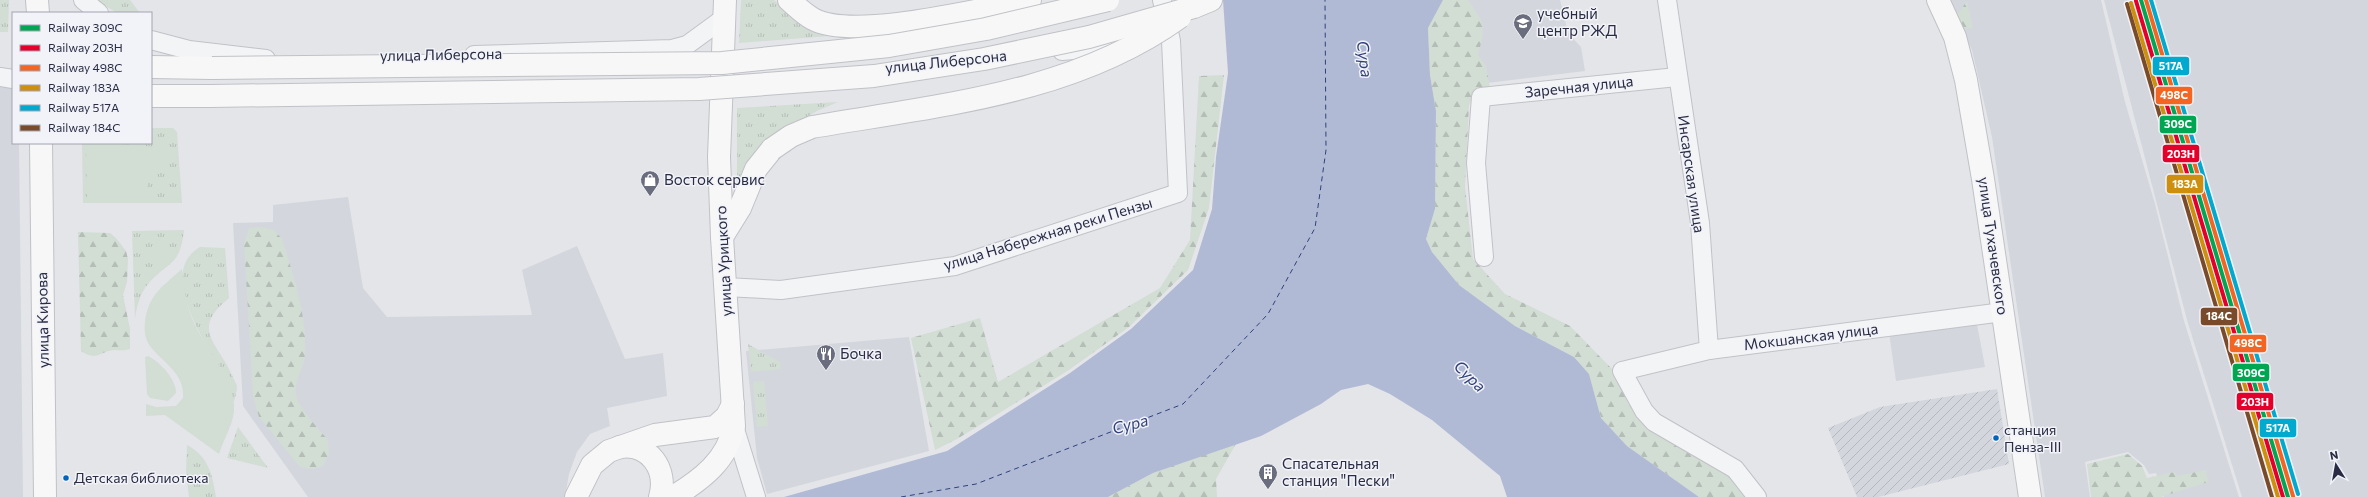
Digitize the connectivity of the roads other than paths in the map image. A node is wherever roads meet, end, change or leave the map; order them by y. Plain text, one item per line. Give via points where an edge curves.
1 (37, 0) edge
2 (83, 0) edge
3 (788, 0) edge
4 (1030, 0) edge
5 (1108, 0) edge
6 (1162, 0) edge
7 (1667, 0) edge
8 (1938, 0) edge
9 (1202, 4) edge
10 (724, 9) edge
11 (38, 12) edge
12 (98, 12) edge
13 (152, 40) edge
14 (1171, 41) junction
15 (152, 67) edge
16 (0, 77) edge
17 (1677, 77) junction
18 (12, 79) edge
19 (721, 84) junction
20 (152, 96) edge
21 (41, 144) edge
22 (722, 237) junction
23 (1484, 257) dead end
24 (725, 287) junction
25 (2003, 312) junction
26 (1709, 350) junction
27 (733, 404) junction
28 (734, 426) junction
29 (617, 447) junction
30 (586, 475) junction
31 (45, 497) edge
32 (576, 497) edge
33 (588, 497) edge
34 (660, 497) edge
35 (672, 497) edge
36 (756, 497) edge
37 (1758, 497) edge
38 (2030, 497) edge

1 - 11 main road
2 - 12 street
3 - 4 main road via 813,19 846,27 890,25
5 - 15 main road, bridge via 986,29 889,46 722,63
6 - 14 street, улица Набережная реки Пензы
7 - 17 street, Инсарская улица
8 - 25 main road, улица Тухачевского via 1955,37 1966,80
9 - 20 main road, bridge via 1089,38 984,59 874,76 699,89
9 - 22 main road, bridge via 1152,37 1099,63 1052,80 1008,93 812,127 792,136 772,149 756,169 740,208
10 - 13 street, улица Либерсона via 688,45 641,51 262,59 189,50
10 - 19 main road, улица Урицкого
14 - 19 street, улица Либерсона
14 - 24 street, улица Набережная реки Пензы via 1178,193 955,266 781,290
16 - 18 street
17 - 23 street, Заречная улица via 1481,97 1476,163
17 - 26 street, Инсарская улица via 1700,223
19 - 22 main road, улица Урицкого via 719,157
21 - 31 main road, улица Кирова
22 - 24 main road, улица Урицкого
24 - 27 main road, улица Урицкого
25 - 26 street, Мокшанская улица
25 - 38 main road, улица Тухачевского
26 - 37 street, Мокшанская улица via 1622,371 1644,411 1654,422 1735,469
27 - 28 main road, улица Урицкого
27 - 29 main road via 721,423 715,427 655,435
28 - 35 main road via 732,440 715,466
28 - 36 street
29 - 30 main road via 600,457
29 - 34 main road via 637,447 652,456 662,483
30 - 32 main road
30 - 33 main road via 585,487

